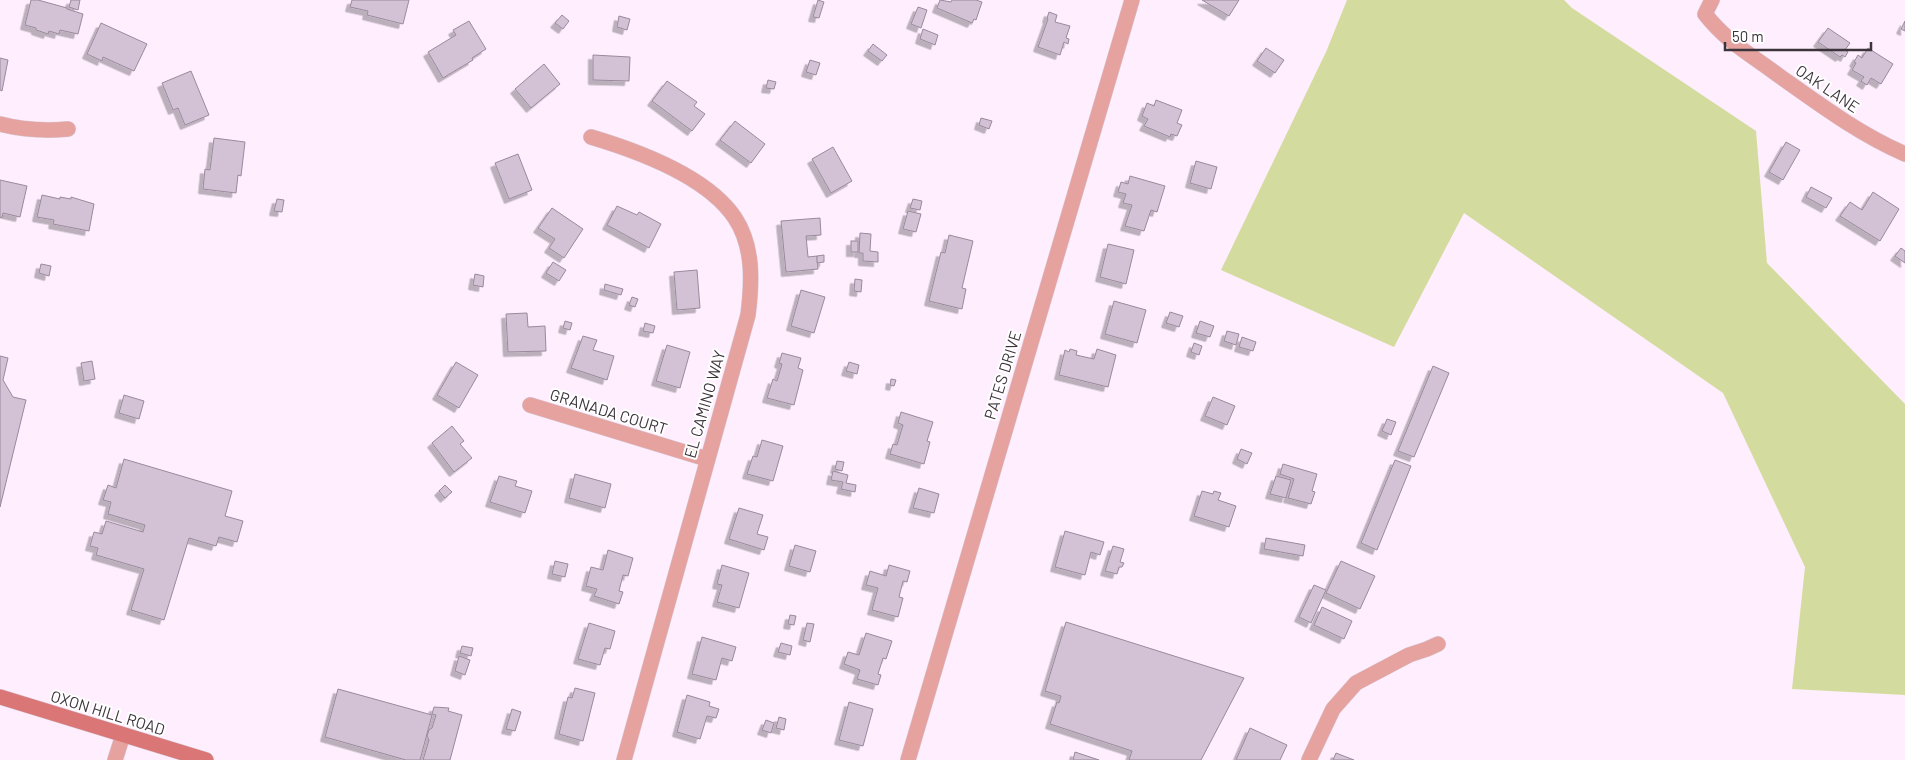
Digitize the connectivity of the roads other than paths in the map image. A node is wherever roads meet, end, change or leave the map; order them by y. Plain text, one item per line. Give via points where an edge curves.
1 (1132, 0) edge
2 (1712, 0) edge
3 (0, 124) edge
4 (68, 129) dead end
5 (591, 137) dead end
6 (1905, 154) edge
7 (530, 405) dead end
8 (706, 459) junction
9 (1438, 644) dead end
10 (0, 697) edge
11 (123, 735) junction
12 (115, 760) edge
13 (206, 760) edge
14 (624, 760) edge
15 (908, 760) edge
16 (1310, 760) edge

1 - 15 street, PATES DRIVE
2 - 6 street, OAK LANE via 1705,14 1744,52 1830,112
3 - 4 street via 30,130
5 - 8 street, EL CAMINO WAY via 654,159 687,177 717,198 735,219 746,244 751,269 748,315
7 - 8 street, GRANADA COURT
8 - 14 street, EL CAMINO WAY
9 - 16 street via 1409,654 1356,683 1333,709
10 - 11 main road, OXON HILL ROAD
11 - 12 street
11 - 13 main road, OXON HILL ROAD

